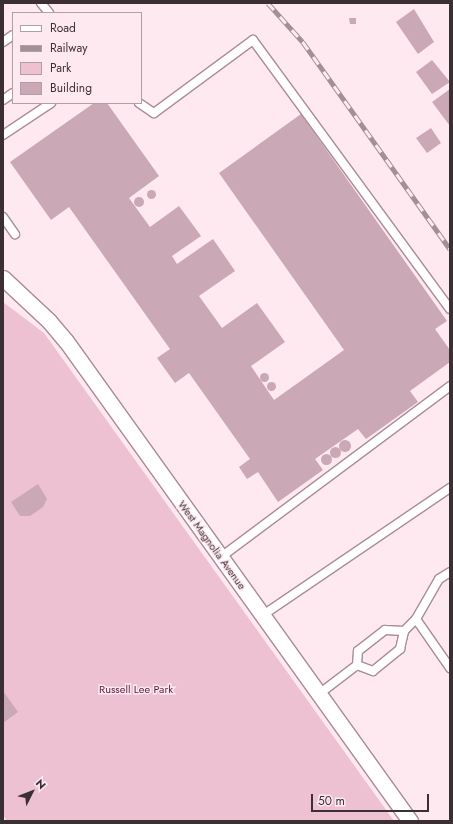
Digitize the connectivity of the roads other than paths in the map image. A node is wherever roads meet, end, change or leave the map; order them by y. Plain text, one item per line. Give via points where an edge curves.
1 (41, 3) edge
2 (47, 12) edge
3 (12, 36) edge
4 (3, 42) edge
5 (12, 94) edge
6 (3, 100) edge
7 (50, 104) edge
8 (141, 104) edge
9 (3, 135) edge
10 (3, 217) edge
11 (15, 234) dead end
12 (3, 278) edge
13 (450, 309) edge
14 (450, 386) edge
15 (450, 488) edge
16 (221, 557) junction
17 (450, 572) edge
18 (263, 616) junction
19 (416, 619) junction
20 (404, 631) junction
21 (356, 665) junction
22 (450, 668) edge
23 (319, 694) junction
24 (410, 821) edge

1 - 2 lane
3 - 4 lane
5 - 6 lane
7 - 9 lane
8 - 13 lane via 154,112 253,40
10 - 11 lane
12 - 16 street, West Magnolia Avenue via 49,321 66,341
14 - 16 lane
15 - 18 lane
16 - 18 street, West Magnolia Avenue
17 - 19 lane via 439,579
18 - 23 street, West Magnolia Avenue
19 - 20 lane
19 - 22 lane
20 - 21 lane via 385,630 358,651
20 - 21 lane via 400,649 373,671
21 - 23 lane
23 - 24 street, West Magnolia Avenue

